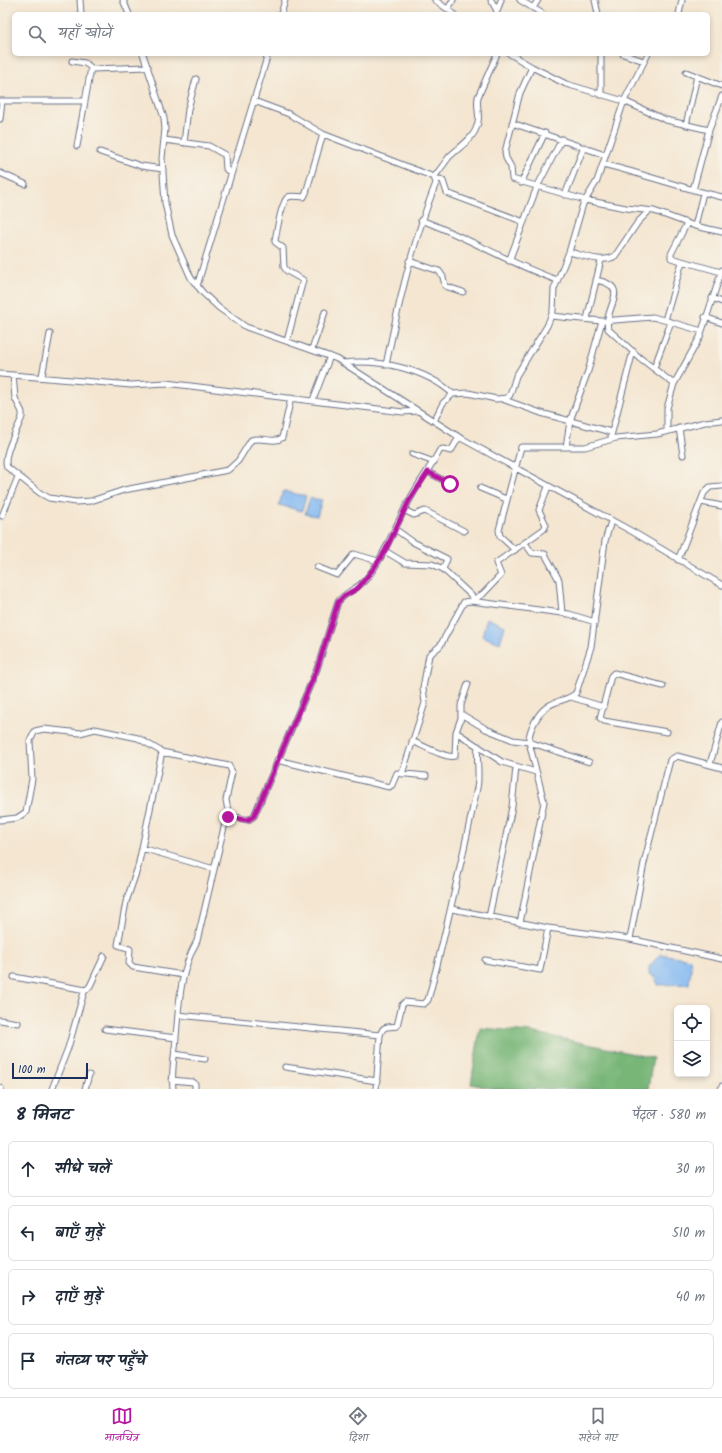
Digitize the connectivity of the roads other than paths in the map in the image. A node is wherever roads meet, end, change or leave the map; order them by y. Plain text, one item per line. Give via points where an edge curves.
1 (80, 0) edge
2 (123, 0) edge
3 (285, 0) edge
4 (435, 0) edge
5 (453, 0) edge
6 (492, 0) edge
7 (501, 0) edge
8 (520, 0) edge
9 (538, 0) edge
10 (595, 0) edge
11 (682, 0) edge
12 (533, 8) junction
13 (448, 9) junction
14 (81, 12) edge
15 (129, 12) edge
16 (282, 12) edge
17 (452, 12) edge
18 (496, 12) edge
19 (540, 12) edge
20 (598, 12) edge
21 (680, 12) edge
22 (144, 56) edge
23 (267, 56) edge
24 (496, 56) edge
25 (513, 56) edge
26 (601, 56) edge
27 (629, 56) edge
28 (647, 56) edge
29 (72, 61) dead end
30 (644, 61) junction
31 (148, 67) junction
32 (532, 67) junction
33 (91, 68) junction
34 (686, 72) dead end
35 (697, 76) junction
36 (196, 79) dead end
37 (722, 86) edge
38 (602, 95) junction
39 (722, 96) edge
40 (1, 101) edge
41 (85, 101) junction
42 (254, 101) junction
43 (624, 101) junction
44 (0, 119) edge
45 (512, 123) junction
46 (686, 125) junction
47 (709, 130) junction
48 (545, 133) junction
49 (323, 134) junction
50 (562, 139) junction
51 (164, 140) junction
52 (184, 143) junction
53 (77, 146) dead end
54 (584, 147) junction
55 (100, 152) dead end
56 (605, 155) junction
57 (602, 164) junction
58 (163, 169) junction
59 (0, 173) edge
60 (231, 174) junction
61 (435, 179) junction
62 (521, 183) junction
63 (25, 184) dead end
64 (537, 187) junction
65 (693, 190) junction
66 (703, 193) junction
67 (565, 195) junction
68 (722, 197) edge
69 (585, 200) junction
70 (649, 211) junction
71 (421, 220) junction
72 (524, 222) junction
73 (687, 223) junction
74 (695, 226) junction
75 (722, 232) edge
76 (569, 252) junction
77 (601, 260) junction
78 (408, 261) junction
79 (509, 261) junction
80 (682, 262) junction
81 (722, 271) edge
82 (557, 280) junction
83 (596, 280) junction
84 (197, 286) junction
85 (463, 292) dead end
86 (712, 298) junction
87 (722, 302) edge
88 (325, 312) dead end
89 (551, 316) junction
90 (705, 317) junction
91 (587, 319) junction
92 (604, 320) junction
93 (665, 320) junction
94 (672, 322) junction
95 (722, 323) edge
96 (702, 331) junction
97 (50, 334) dead end
98 (287, 341) junction
99 (312, 349) junction
100 (633, 352) junction
101 (330, 356) junction
102 (344, 363) junction
103 (386, 365) junction
104 (654, 368) junction
105 (0, 374) edge
106 (13, 375) junction
107 (42, 376) junction
108 (674, 384) junction
109 (453, 394) junction
110 (291, 398) junction
111 (502, 399) junction
112 (313, 400) junction
113 (418, 411) junction
114 (722, 420) edge
115 (434, 421) junction
116 (570, 421) junction
117 (679, 428) junction
118 (667, 431) junction
119 (611, 432) junction
120 (459, 438) junction
121 (610, 440) junction
122 (566, 447) junction
123 (412, 454) dead end
124 (683, 454) dead end
125 (434, 462) junction
126 (515, 469) junction
127 (428, 472) junction
128 (18, 477) junction
129 (450, 484) dead end
130 (722, 486) edge
131 (548, 487) junction
132 (480, 488) dead end
133 (506, 499) junction
134 (701, 502) junction
135 (722, 506) edge
136 (404, 510) junction
137 (2, 516) dead end
138 (612, 521) junction
139 (395, 529) junction
140 (464, 531) dead end
141 (525, 543) junction
142 (515, 550) junction
143 (385, 551) junction
144 (678, 560) junction
145 (378, 561) junction
146 (317, 567) dead end
147 (443, 569) junction
148 (722, 585) edge
149 (473, 599) junction
150 (562, 613) junction
151 (595, 622) junction
152 (468, 684) dead end
153 (663, 686) dead end
154 (571, 697) junction
155 (604, 707) junction
156 (461, 714) junction
157 (722, 722) edge
158 (456, 732) junction
159 (666, 732) dead end
160 (412, 741) junction
161 (529, 742) junction
162 (478, 746) junction
163 (162, 752) junction
164 (277, 760) junction
165 (589, 762) dead end
166 (710, 764) junction
167 (516, 767) junction
168 (722, 768) edge
169 (536, 772) junction
170 (402, 774) junction
171 (426, 776) dead end
172 (229, 816) junction
173 (0, 820) edge
174 (142, 848) junction
175 (214, 869) junction
176 (452, 909) junction
177 (489, 917) junction
178 (520, 923) junction
179 (548, 928) junction
180 (630, 939) junction
181 (104, 956) dead end
182 (722, 959) edge
183 (484, 960) dead end
184 (183, 975) junction
185 (14, 977) dead end
186 (86, 990) junction
187 (178, 1015) junction
188 (0, 1020) edge
189 (18, 1023) dead end
190 (105, 1029) dead end
191 (380, 1035) junction
192 (176, 1038) junction
193 (174, 1054) junction
194 (205, 1059) dead end
195 (285, 1067) dead end
196 (89, 1075) dead end
197 (172, 1080) junction
198 (377, 1081) junction
199 (722, 1086) edge
200 (52, 1089) edge
201 (85, 1089) edge
202 (173, 1089) edge
203 (195, 1089) edge
204 (376, 1089) edge
205 (721, 1089) edge

1 - 14 street
2 - 15 street
3 - 16 street
4 - 13 street
5 - 13 street
6 - 18 street
7 - 18 street
8 - 12 street
9 - 12 street
10 - 20 street
11 - 21 street
12 - 19 street
13 - 17 street
22 - 31 street
23 - 42 street
24 - 61 street via 478,97 477,126 471,137 450,157
25 - 32 street
26 - 38 street
27 - 30 street
28 - 30 street
29 - 33 street via 85,63
30 - 43 street
31 - 33 street
31 - 51 street via 164,118
32 - 38 street via 566,84
32 - 45 street via 520,93
33 - 41 street
34 - 35 street
35 - 37 street
35 - 46 street
36 - 52 street via 188,109
38 - 43 street
39 - 47 street
40 - 41 street
40 - 44 street
41 - 53 street
42 - 49 street via 289,114
42 - 60 street
43 - 46 street via 666,120
43 - 56 street
45 - 48 street
45 - 62 street via 505,155 511,167 510,177
46 - 47 street
47 - 65 street
48 - 50 street
48 - 62 street
49 - 61 street
49 - 98 street via 306,193 304,197 286,199 275,240 284,248 284,266 287,271 303,280
50 - 54 street
50 - 64 street
51 - 52 street
51 - 58 street
52 - 60 street via 208,146 222,153 226,159 226,169
54 - 56 street
54 - 67 street
55 - 58 street via 141,166
56 - 57 street
57 - 65 street
57 - 69 street via 597,181
58 - 84 street via 169,224 191,278
59 - 63 street
60 - 84 street
61 - 71 street
61 - 72 street via 441,179 447,193
62 - 64 street
64 - 67 street
64 - 72 street
65 - 66 street
66 - 68 street
66 - 74 street
67 - 69 street
69 - 70 street
69 - 76 street
70 - 73 street
70 - 77 street via 638,222 615,256
71 - 78 street
71 - 79 street via 448,230
72 - 79 street
73 - 74 street
73 - 80 street via 671,254 671,258
74 - 75 street
76 - 77 street
76 - 82 street
77 - 83 street
78 - 85 street via 439,271 445,286
78 - 103 street
79 - 82 street
80 - 81 street
80 - 93 street
81 - 86 street
82 - 89 street
83 - 91 street
83 - 92 street via 608,282 614,288 614,299
84 - 98 street via 231,318 246,327
86 - 87 street
86 - 90 street
88 - 99 street
89 - 91 street
89 - 111 street via 539,342 516,376 510,395
90 - 95 street
90 - 96 street
91 - 92 street
92 - 93 street via 640,317
92 - 100 street via 608,329
92 - 116 street
93 - 94 street
94 - 96 street
94 - 104 street
96 - 108 street
97 - 107 street
98 - 99 street
99 - 101 street
100 - 104 street
100 - 119 street
101 - 102 street
101 - 112 street
102 - 103 street
102 - 113 street
103 - 109 street via 402,368 438,382
104 - 108 street
105 - 106 street
106 - 107 street
106 - 128 street via 15,398 22,417 9,448 6,465
107 - 110 street via 132,385 166,383
108 - 118 street via 667,408
109 - 111 street via 468,393
109 - 115 street via 443,402
110 - 112 street
110 - 128 street via 281,440 251,440 234,466 222,472 124,490 91,501 76,502 49,498
111 - 116 street via 513,405
112 - 113 street via 403,412
113 - 115 street
114 - 117 street
115 - 120 street
116 - 119 street
116 - 122 street
117 - 118 street
117 - 124 street
118 - 121 street
119 - 121 street
120 - 125 street via 451,451 441,449
120 - 126 street
121 - 122 street via 585,447
122 - 126 street via 521,447
123 - 125 street
125 - 127 street
126 - 131 street
126 - 133 street
127 - 129 street
127 - 136 street
128 - 137 street
130 - 134 street via 706,490
131 - 138 street
131 - 141 street via 539,510 546,527
132 - 133 street
133 - 142 street via 499,532
134 - 135 street
134 - 144 street
136 - 139 street
136 - 140 street via 414,515 425,511
138 - 144 street
138 - 151 street via 604,541
139 - 143 street
139 - 147 street via 413,542 445,558 447,562
141 - 142 street
141 - 150 street via 532,553 545,554 557,576
142 - 149 street via 496,563 501,575 483,594
143 - 145 street
143 - 147 street via 405,563 428,563
144 - 148 street
145 - 146 street via 354,554 337,575
145 - 164 street via 358,588 338,602 317,669
147 - 149 street
149 - 150 street
149 - 160 street via 462,604 440,646 429,655 423,688 425,703
150 - 151 street
151 - 154 street via 590,654 576,694
152 - 156 street via 461,705
153 - 155 street via 614,673 611,676
154 - 155 street
154 - 161 street via 548,705 530,730
155 - 159 street via 600,718 604,721
156 - 158 street
156 - 161 street via 498,735
157 - 166 street
158 - 160 street via 456,754 453,757
158 - 162 street
160 - 170 street
161 - 165 street
161 - 169 street
162 - 167 street via 502,762
162 - 176 street via 477,787
163 - 172 street via 231,767 226,800
163 - 173 street via 138,738 95,729 80,733 35,730 30,742 32,779 26,812 17,818
163 - 174 street
164 - 170 street via 389,787 396,773
164 - 172 street via 254,816 248,820
166 - 168 street
166 - 180 street via 677,756 670,760 644,862
167 - 169 street
167 - 177 street via 509,822
169 - 178 street via 544,802
170 - 171 street
172 - 175 street via 226,819
174 - 175 street
174 - 184 street via 126,902 118,946 130,949 129,963 133,967
175 - 184 street via 197,941 188,957
176 - 177 street
176 - 191 street via 428,1000 424,1004 402,1004 398,1025 384,1027
177 - 178 street
178 - 179 street
179 - 180 street
179 - 183 street via 540,970
180 - 182 street
181 - 186 street
184 - 187 street
185 - 186 street
186 - 200 street via 81,998 68,1048
187 - 191 street
187 - 192 street
188 - 189 street
190 - 192 street
191 - 198 street
192 - 193 street
193 - 194 street
193 - 197 street
195 - 198 street
196 - 201 street
197 - 202 street
197 - 203 street via 193,1082
198 - 204 street
199 - 205 street

